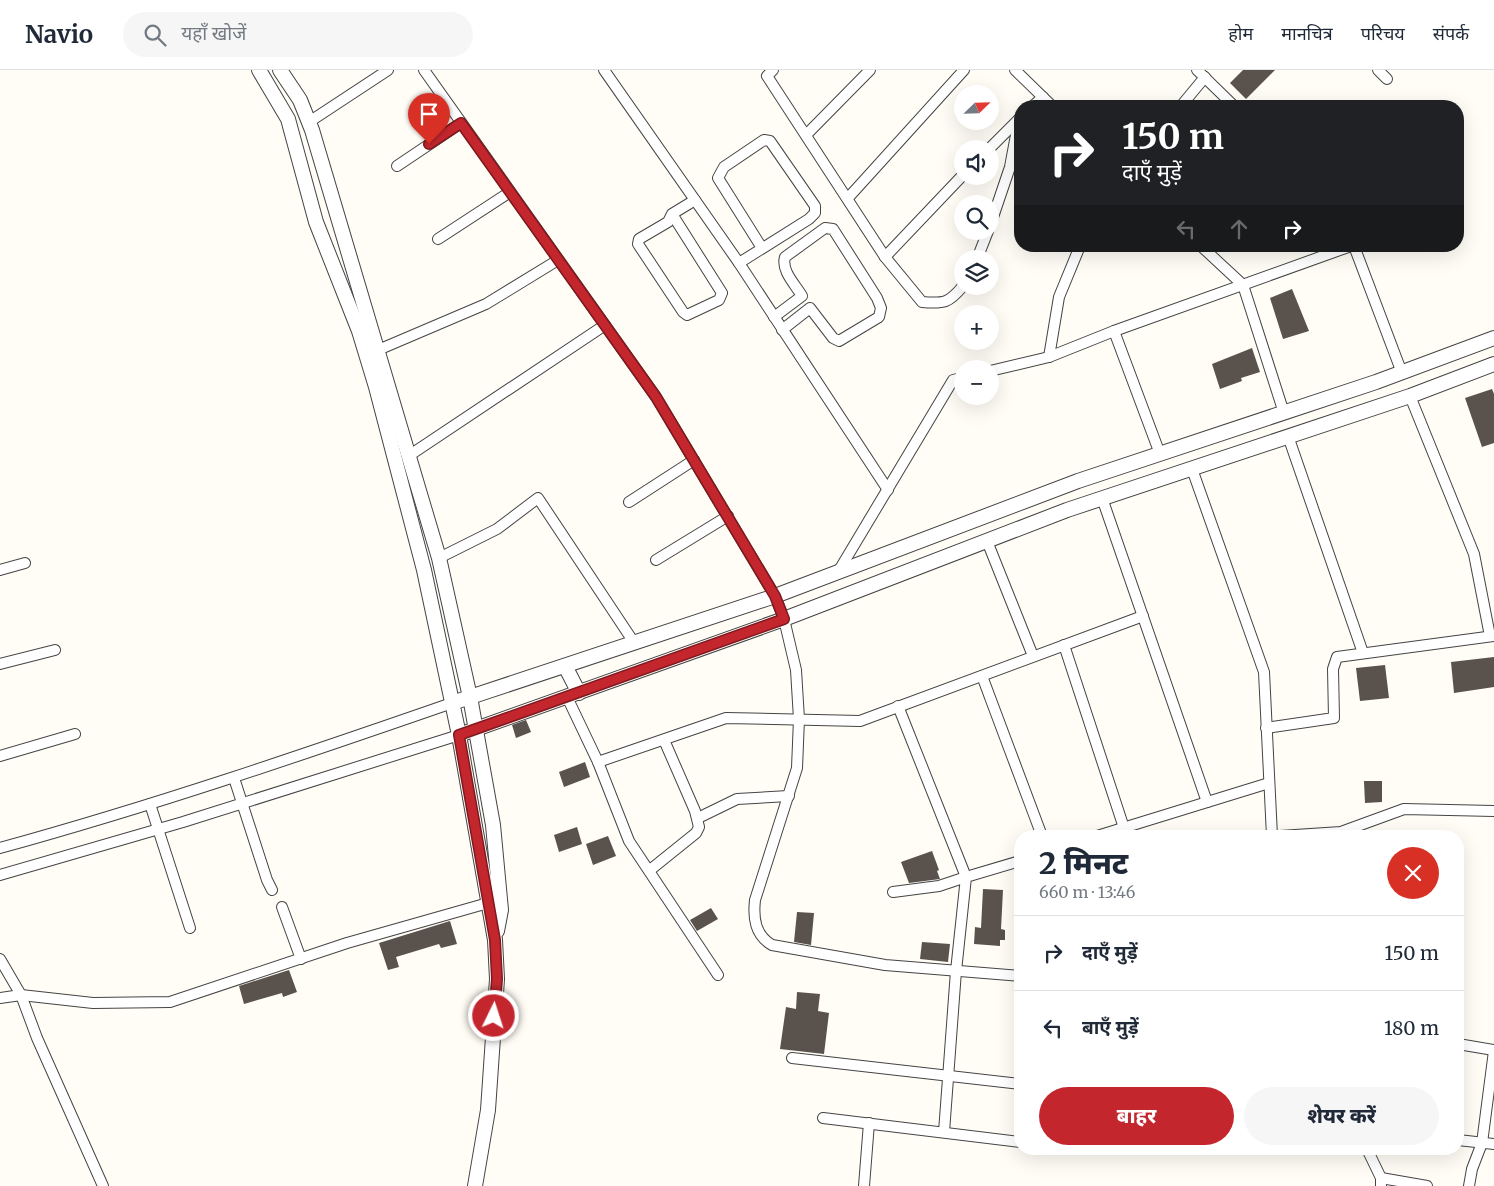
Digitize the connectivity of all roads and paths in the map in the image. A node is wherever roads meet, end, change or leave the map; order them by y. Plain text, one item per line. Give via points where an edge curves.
1 (259, 70) edge
2 (280, 70) edge
3 (388, 70) edge
4 (424, 70) edge
5 (604, 70) edge
6 (773, 70) edge
7 (870, 70) edge
8 (964, 70) edge
9 (1015, 70) edge
10 (1378, 70) edge
11 (1201, 74) edge
12 (1387, 79) dead end
13 (1043, 97) junction
14 (1040, 100) edge
15 (1046, 100) edge
16 (1184, 100) edge
17 (1228, 100) edge
18 (309, 122) junction
19 (461, 123) junction
20 (1014, 125) edge
21 (806, 135) junction
22 (998, 140) edge
23 (1014, 148) edge
24 (397, 166) dead end
25 (954, 184) edge
26 (510, 192) junction
27 (848, 198) junction
28 (999, 199) edge
29 (695, 200) junction
30 (672, 214) junction
31 (438, 239) dead end
32 (762, 248) junction
33 (1078, 252) edge
34 (1207, 252) edge
35 (1335, 252) edge
36 (1354, 252) edge
37 (885, 257) junction
38 (558, 260) junction
39 (739, 262) junction
40 (1243, 285) junction
41 (955, 295) edge
42 (802, 296) junction
43 (810, 308) junction
44 (774, 317) junction
45 (605, 326) junction
46 (782, 330) junction
47 (1114, 331) junction
48 (1494, 338) edge
49 (378, 350) junction
50 (1049, 357) junction
51 (1494, 364) edge
52 (999, 369) edge
53 (1402, 373) junction
54 (954, 380) edge
55 (1410, 396) junction
56 (1284, 413) junction
57 (1288, 436) junction
58 (1160, 454) junction
59 (410, 455) junction
60 (694, 460) junction
61 (1192, 469) junction
62 (888, 490) junction
63 (1102, 498) junction
64 (629, 502) dead end
65 (728, 516) junction
66 (987, 541) junction
67 (439, 558) junction
68 (656, 560) dead end
69 (25, 564) dead end
70 (0, 570) edge
71 (838, 572) junction
72 (775, 596) junction
73 (1143, 616) junction
74 (784, 619) junction
75 (1492, 636) edge
76 (635, 644) junction
77 (1064, 645) junction
78 (55, 650) dead end
79 (1363, 653) junction
80 (1033, 656) junction
81 (0, 664) edge
82 (565, 666) junction
83 (982, 676) junction
84 (573, 695) junction
85 (470, 697) junction
86 (452, 703) junction
87 (898, 706) junction
88 (799, 719) junction
89 (1266, 728) junction
90 (476, 730) junction
91 (75, 734) dead end
92 (459, 735) junction
93 (664, 740) junction
94 (0, 756) edge
95 (598, 762) junction
96 (234, 778) junction
97 (1269, 783) junction
98 (789, 796) junction
99 (1207, 802) junction
100 (243, 803) junction
101 (150, 804) junction
102 (1494, 811) edge
103 (698, 818) junction
104 (1124, 828) junction
105 (158, 829) junction
106 (1040, 830) edge
107 (1117, 830) edge
108 (1272, 830) edge
109 (1347, 830) edge
110 (0, 848) edge
111 (1014, 862) edge
112 (650, 870) junction
113 (0, 875) edge
114 (966, 878) junction
115 (272, 890) dead end
116 (893, 892) dead end
117 (492, 905) junction
118 (282, 907) dead end
119 (190, 928) dead end
120 (0, 959) edge
121 (301, 959) junction
122 (956, 971) junction
123 (718, 975) dead end
124 (1014, 976) edge
125 (21, 995) junction
126 (0, 998) edge
127 (1464, 1045) edge
128 (1494, 1050) edge
129 (792, 1058) dead end
130 (948, 1077) junction
131 (1014, 1083) edge
132 (823, 1118) dead end
133 (870, 1123) junction
134 (944, 1132) junction
135 (1014, 1141) edge
136 (1464, 1141) edge
137 (1482, 1143) junction
138 (1494, 1144) edge
139 (1370, 1155) edge
140 (1381, 1182) edge
141 (103, 1186) edge
142 (476, 1186) edge
143 (864, 1186) edge
144 (1427, 1186) edge
145 (1469, 1186) edge

1 - 86 street via 288,119 316,222 359,331 424,570
2 - 18 street via 300,100
3 - 18 street
4 - 19 street
5 - 29 street
6 - 21 street via 767,76
7 - 21 street
8 - 27 street
9 - 13 street
10 - 12 street
11 - 16 street
11 - 17 street
13 - 14 street
13 - 15 street
18 - 49 street
19 - 24 street
19 - 26 street
20 - 22 street
21 - 27 street
23 - 28 street
25 - 37 street
26 - 31 street
26 - 38 street
27 - 37 street
29 - 30 street
29 - 39 street
30 - 30 street via 668,222 640,239 638,244 682,312 688,315 719,300 722,293
32 - 32 street via 815,213 815,206 770,140 764,140 724,167 718,178
32 - 39 street
33 - 50 street via 1059,297
34 - 40 street
35 - 40 street
36 - 53 street
37 - 41 street via 922,302 938,304
38 - 45 street
38 - 49 street via 486,304
39 - 44 street
40 - 47 street
40 - 56 street
42 - 43 street
42 - 43 street via 786,271 785,257 825,228 832,229 878,298 881,314 839,341 833,338
42 - 44 street
43 - 46 street
44 - 46 street
45 - 59 street
45 - 60 street via 656,397
46 - 62 street
47 - 50 street
47 - 58 street
48 - 53 street
49 - 59 street
50 - 52 street
51 - 55 street
53 - 56 street
54 - 62 street
55 - 57 street
55 - 75 street via 1474,554
56 - 58 street
57 - 61 street
57 - 79 street
58 - 71 street via 1078,481
59 - 67 street
60 - 64 street
60 - 65 street
61 - 63 street
61 - 89 street via 1264,672
62 - 71 street
63 - 66 street
63 - 73 street
65 - 68 street
65 - 72 street
66 - 74 street
66 - 80 street
67 - 76 street via 497,529 538,498
67 - 85 street
69 - 70 street
71 - 72 street
72 - 74 street
72 - 76 street
73 - 77 street
73 - 99 street
74 - 84 street
74 - 88 street via 796,670
75 - 79 street
76 - 82 street
77 - 80 street
77 - 104 street
78 - 81 street
79 - 89 street via 1334,660 1334,718
80 - 83 street
82 - 84 street
82 - 85 street
83 - 87 street
83 - 106 street
84 - 90 street
84 - 95 street
85 - 86 street
85 - 90 street
86 - 92 street
86 - 96 street
87 - 88 street via 860,721
87 - 114 street
88 - 93 street via 726,718
88 - 98 street via 797,768
89 - 97 street
90 - 92 street
90 - 117 street via 493,825
91 - 94 street
92 - 100 street
92 - 117 street
93 - 95 street
93 - 103 street
95 - 112 street via 630,841
96 - 100 street
96 - 101 street
97 - 99 street
97 - 108 street
98 - 103 street via 737,799
98 - 122 street via 755,900 753,915 764,940 772,945 885,964
99 - 104 street
100 - 105 street
100 - 115 street via 266,880
101 - 105 street
101 - 110 street
102 - 109 street via 1404,810
103 - 112 street via 696,833
104 - 107 street
105 - 113 street
105 - 119 street
111 - 114 street
112 - 123 street
114 - 116 street via 938,886
114 - 122 street
117 - 121 street via 370,936
117 - 142 street via 497,979 488,1110
118 - 121 street
120 - 125 street
121 - 125 street via 170,1002 93,1003
122 - 124 street
122 - 130 street
125 - 126 street
125 - 141 street
127 - 128 street
128 - 137 street
129 - 130 street
130 - 131 street
130 - 134 street
132 - 133 street
133 - 134 street
133 - 143 street
134 - 135 street
136 - 137 street
137 - 138 street
137 - 145 street
139 - 140 street
140 - 144 street

